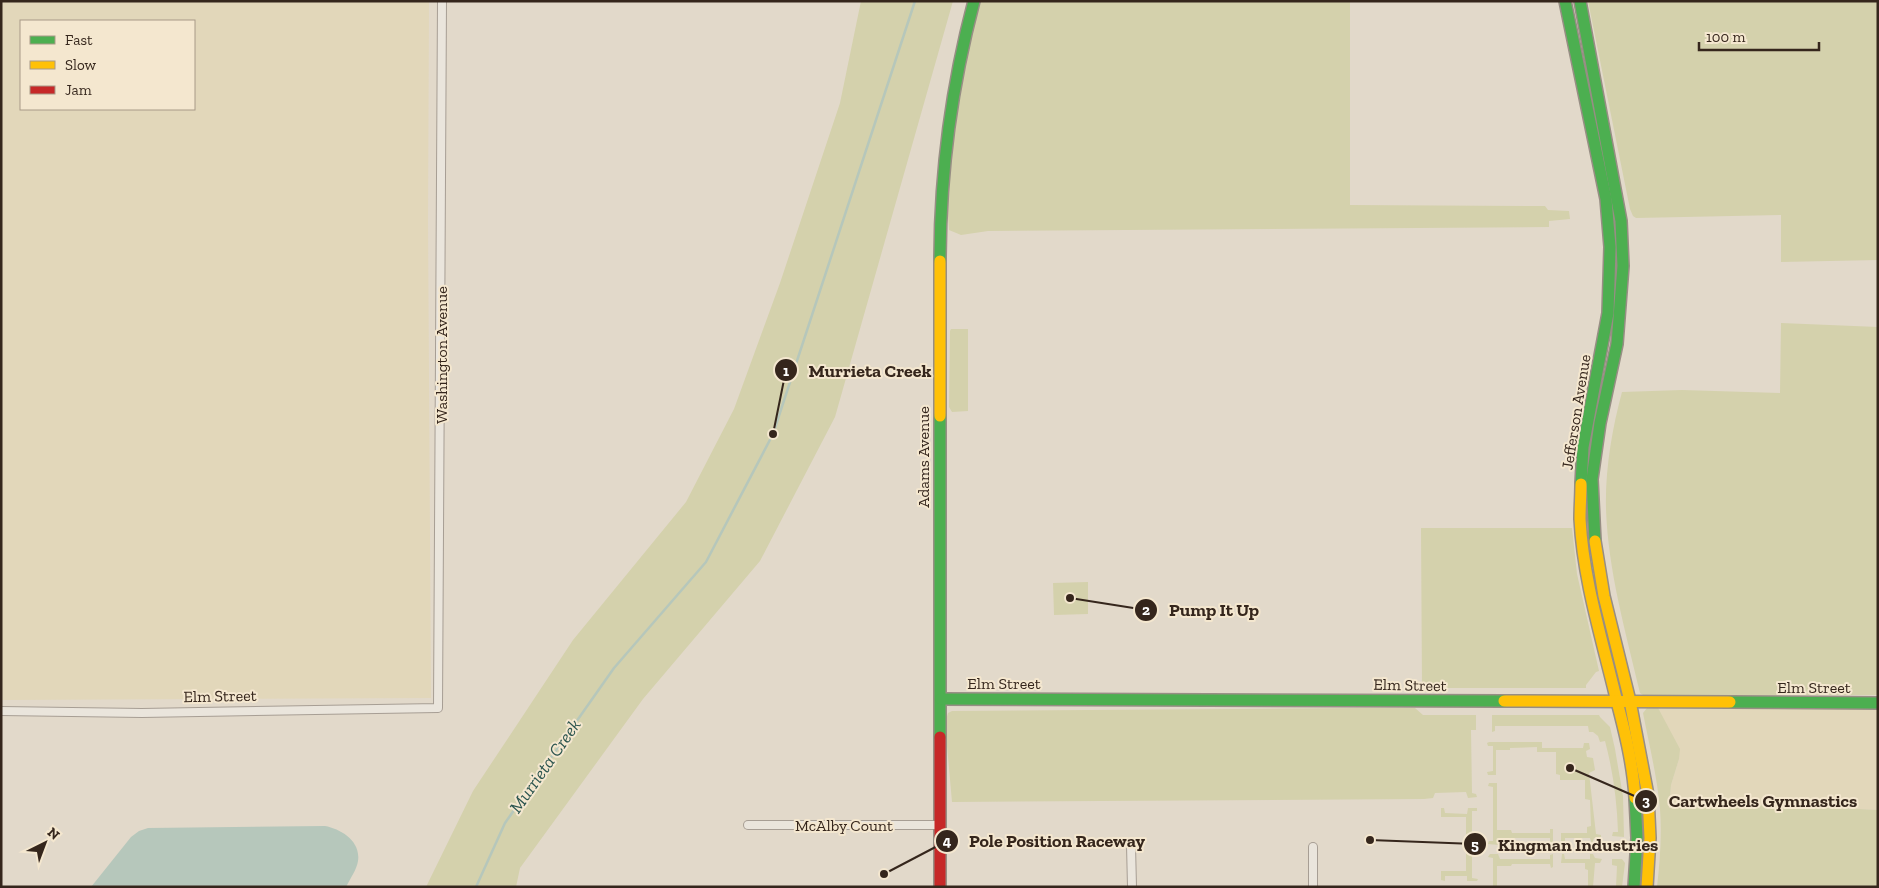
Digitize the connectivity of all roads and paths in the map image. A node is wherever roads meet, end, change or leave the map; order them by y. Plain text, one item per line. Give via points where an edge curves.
1 (442, 1) edge
2 (974, 1) edge
3 (1565, 1) edge
4 (1572, 1) edge
5 (1580, 1) edge
6 (1586, 37) junction
7 (1583, 447) junction
8 (1592, 510) junction
9 (941, 699) junction
10 (1630, 701) junction
11 (1616, 702) junction
12 (1878, 703) edge
13 (438, 708) joint
14 (1, 711) edge
15 (748, 825) dead end
16 (940, 825) junction
17 (1131, 846) dead end
18 (1313, 847) dead end
19 (940, 887) edge
20 (1132, 887) edge
21 (1313, 887) edge
22 (1634, 887) edge
23 (1647, 887) edge

1 - 13 street, Washington Avenue
2 - 9 main road, Adams Avenue via 952,90 942,160
3 - 7 main road, Jefferson Avenue via 1606,199 1610,247 1608,313
4 - 6 main road
5 - 6 main road, Jefferson Avenue
6 - 8 main road, Jefferson Avenue via 1621,221 1623,266 1617,344 1600,422 1592,479
7 - 8 main road via 1588,455
7 - 11 main road, Jefferson Avenue via 1580,496 1583,549
8 - 10 main road, Jefferson Avenue via 1604,596
9 - 11 main road, Elm Street
9 - 16 main road, Adams Avenue
10 - 11 main road, Elm Street
10 - 12 main road, Elm Street
10 - 23 main road, Jefferson Avenue via 1648,795
11 - 22 main road, Jefferson Avenue via 1634,780 1637,838
13 - 14 street, Elm Street via 142,713
15 - 16 street, McAlby Count
16 - 19 main road, Adams Avenue
17 - 20 street
18 - 21 street

